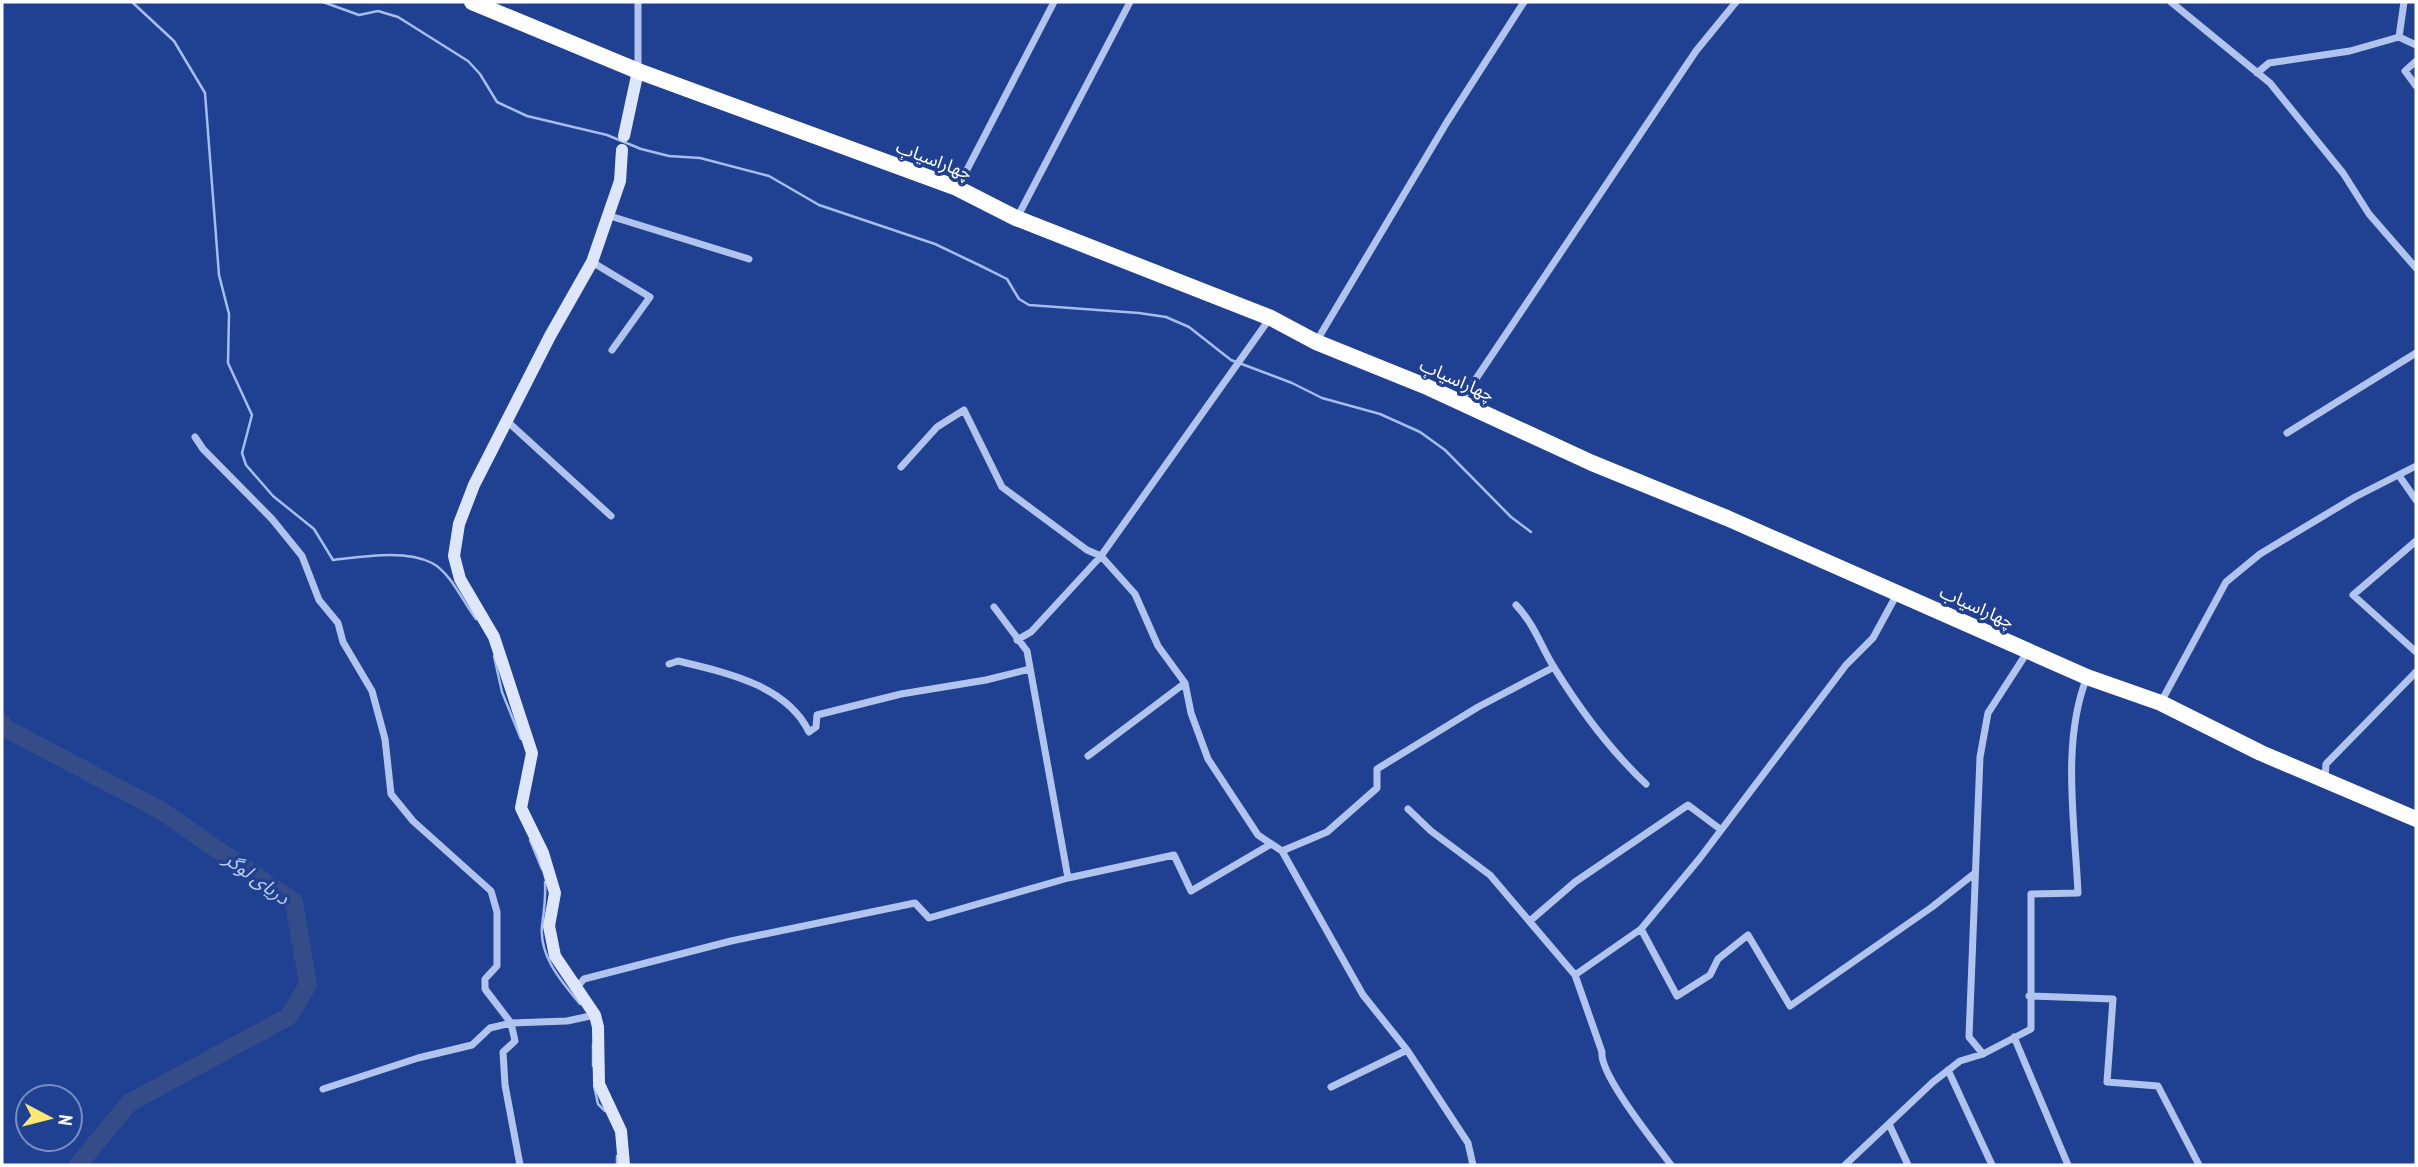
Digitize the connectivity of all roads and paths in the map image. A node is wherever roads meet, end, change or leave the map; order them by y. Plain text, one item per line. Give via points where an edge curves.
1 (472, 2) edge
2 (638, 2) edge
3 (1054, 2) edge
4 (1130, 2) edge
5 (1524, 2) edge
6 (1736, 2) edge
7 (2171, 2) edge
8 (2404, 2) edge
9 (2399, 37) junction
10 (2416, 45) edge
11 (2416, 61) edge
12 (638, 71) junction
13 (2257, 73) junction
14 (2416, 86) edge
15 (624, 136) joint
16 (622, 150) joint
17 (957, 188) junction
18 (610, 216) junction
19 (1016, 218) junction
20 (749, 259) dead end
21 (592, 262) junction
22 (2416, 268) edge
23 (1271, 318) junction
24 (1316, 342) junction
25 (612, 350) dead end
26 (2416, 352) edge
27 (1460, 401) junction
28 (507, 421) junction
29 (2287, 433) dead end
30 (195, 437) dead end
31 (2416, 466) edge
32 (901, 467) dead end
33 (2400, 477) junction
34 (2416, 500) edge
35 (611, 516) dead end
36 (2416, 541) edge
37 (1101, 556) junction
38 (1898, 593) junction
39 (1516, 606) dead end
40 (994, 607) dead end
41 (1017, 640) junction
42 (2028, 650) junction
43 (2416, 652) edge
44 (669, 664) dead end
45 (1554, 667) junction
46 (1030, 669) junction
47 (2416, 672) edge
48 (2087, 677) junction
49 (1185, 682) junction
50 (2161, 703) junction
51 (1088, 756) dead end
52 (2325, 778) junction
53 (1646, 784) dead end
54 (1408, 809) dead end
55 (2416, 819) edge
56 (1720, 830) junction
57 (1271, 844) junction
58 (1282, 851) junction
59 (1975, 873) junction
60 (1069, 878) junction
61 (1531, 920) junction
62 (1641, 929) junction
63 (1576, 975) junction
64 (577, 987) junction
65 (2029, 996) junction
66 (595, 1015) junction
67 (511, 1023) junction
68 (2014, 1037) junction
69 (1407, 1050) junction
70 (1983, 1054) junction
71 (1948, 1070) junction
72 (1331, 1087) dead end
73 (323, 1089) dead end
74 (1889, 1124) junction
75 (1468, 1164) edge
76 (520, 1165) edge
77 (624, 1165) edge
78 (1671, 1165) edge
79 (1846, 1165) edge
80 (1908, 1165) edge
81 (1992, 1165) edge
82 (2068, 1165) edge
83 (2199, 1165) edge

1 - 12 highway, چهاراسیاب
2 - 12 street
3 - 17 street
4 - 19 street
5 - 24 street
6 - 27 street via 1696,51
7 - 13 street
8 - 9 street
9 - 10 street
9 - 13 street via 2350,51 2269,63
11 - 14 street via 2405,71
12 - 15 street
12 - 17 highway, چهاراسیاب
13 - 22 street via 2300,119 2369,214
15 - 16 street
16 - 18 street via 620,181
17 - 19 highway, چهاراسیاب
18 - 20 street
18 - 21 street
19 - 23 highway, چهاراسیاب
21 - 25 street via 650,297
21 - 28 street
23 - 24 highway, چهاراسیاب
23 - 37 street
24 - 27 highway, چهاراسیاب
26 - 29 street
27 - 38 highway, چهاراسیاب via 1592,463
28 - 35 street
28 - 64 street via 474,485 459,524 454,556 460,579 494,637 532,753 521,808 543,853 555,893 549,926 555,956
30 - 67 street via 302,556 318,600 338,623 343,642 372,691 385,739 391,794 413,821 491,891 497,912 497,966 485,979 485,989
31 - 33 street
32 - 37 street via 937,427 964,410 1002,487
33 - 34 street
33 - 50 street via 2355,497 2260,554 2226,582
36 - 43 street via 2353,595
37 - 41 street via 1031,632
37 - 49 street via 1135,594 1158,646
38 - 42 highway, چهاراسیاب
38 - 56 street via 1873,638 1846,665
39 - 45 street via 1532,623
40 - 41 street
41 - 46 street via 1027,651
42 - 48 highway, چهاراسیاب
42 - 59 street via 1988,713 1980,757
44 - 46 street via 678,661 761,686 801,714 809,732 817,727 817,715
45 - 53 street via 1612,752
45 - 58 street via 1377,769 1377,788 1327,832
46 - 60 street
47 - 52 street via 2326,764
48 - 50 highway, چهاراسیاب
48 - 65 street via 2079,697 2070,757 2078,893 2031,894
49 - 51 street
49 - 57 street via 1208,759 1258,835
50 - 52 highway, چهاراسیاب via 2261,753
52 - 55 highway, چهاراسیاب
54 - 61 street via 1490,875
56 - 61 street via 1688,805 1576,882
56 - 62 street
57 - 58 street
57 - 60 street via 1191,891 1174,855
58 - 69 street via 1363,995
59 - 62 street via 1790,1006 1748,935 1718,959 1710,975 1677,996
59 - 70 street via 1969,1037
60 - 64 street via 929,918 915,903 731,941 584,979
61 - 63 street
62 - 63 street
63 - 78 street via 1601,1061
64 - 66 street
65 - 68 street via 2031,1029
65 - 83 street via 2113,999 2107,1082 2158,1086
66 - 67 street
66 - 77 street via 599,1084 621,1131
67 - 73 street via 490,1028 472,1045
67 - 76 street via 515,1041 503,1052
68 - 70 street
68 - 82 street
69 - 72 street
69 - 75 street via 1468,1143
70 - 71 street via 1960,1060
71 - 74 street
71 - 81 street
74 - 79 street
74 - 80 street

